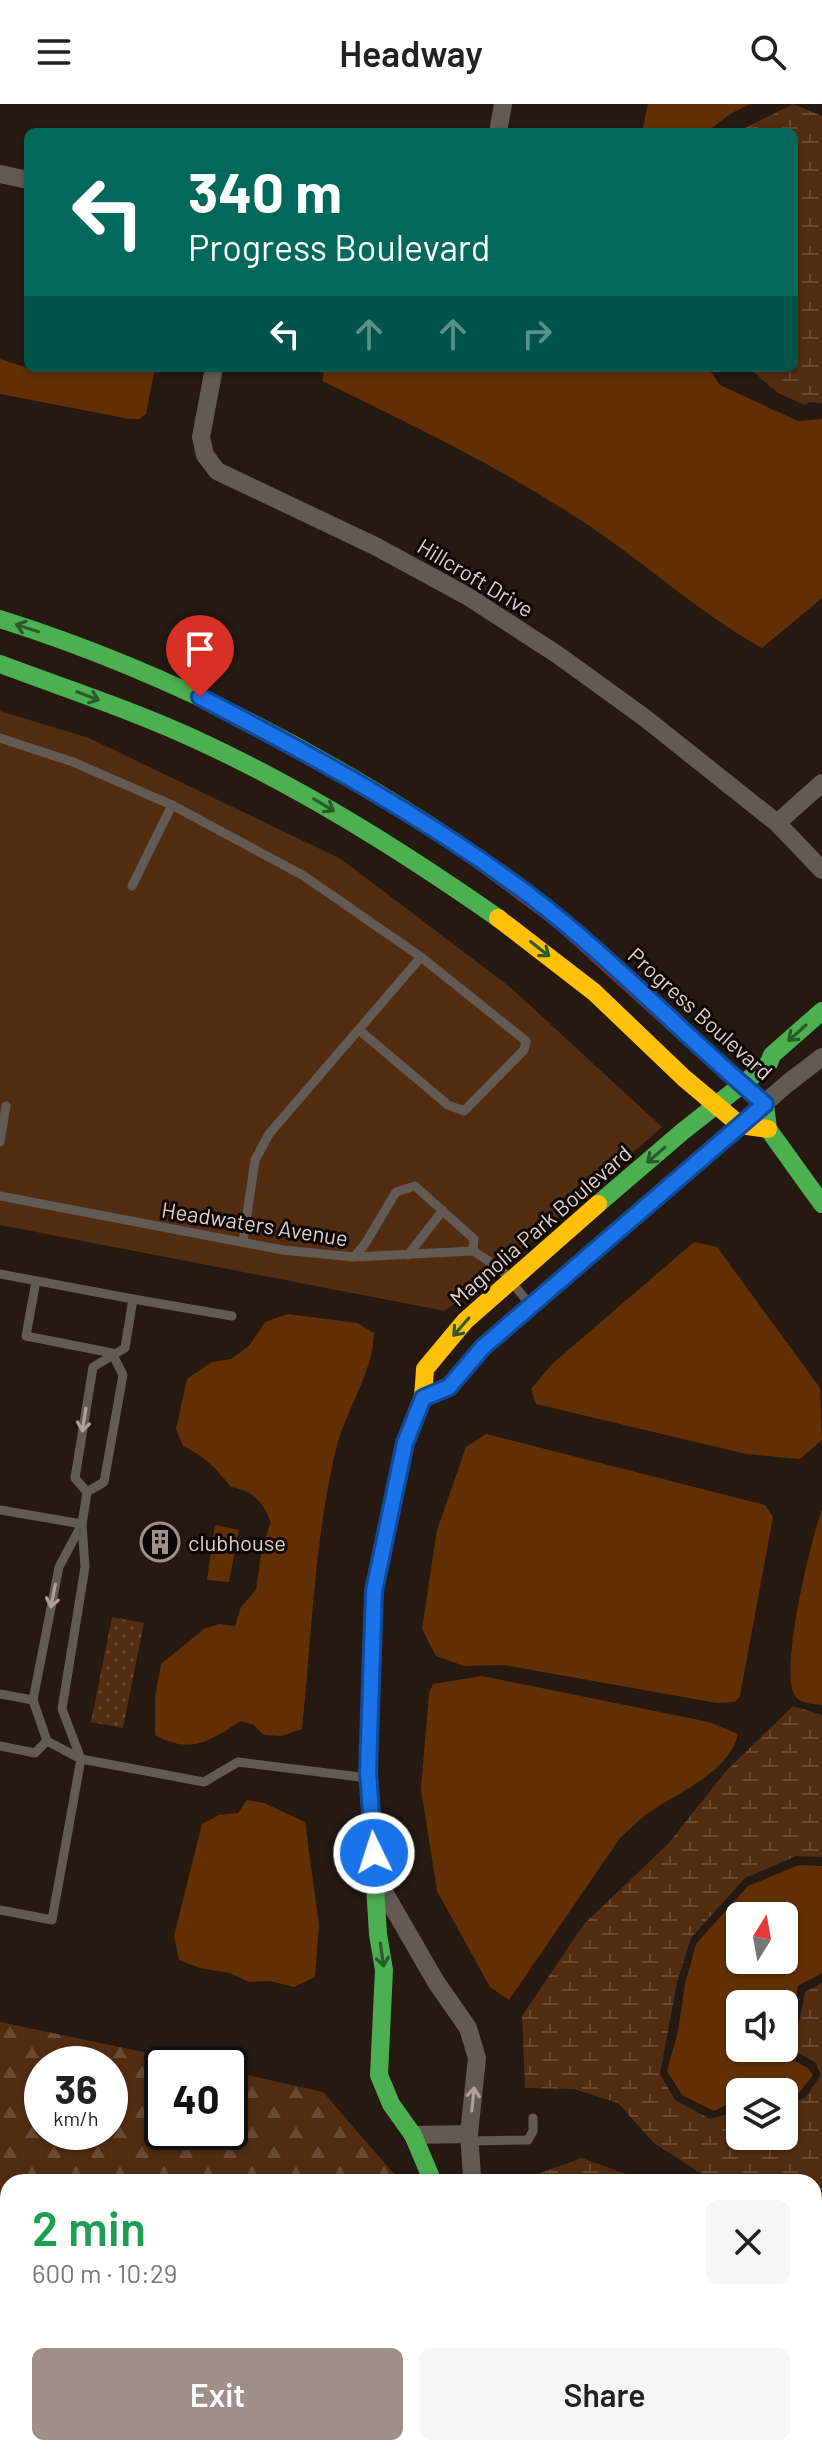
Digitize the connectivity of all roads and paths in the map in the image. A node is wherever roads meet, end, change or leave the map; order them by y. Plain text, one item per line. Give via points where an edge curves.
1 (503, 104) edge
2 (499, 128) edge
3 (0, 174) edge
4 (24, 179) edge
5 (213, 372) edge
6 (0, 619) edge
7 (0, 664) edge
8 (0, 738) edge
9 (822, 783) edge
10 (172, 805) junction
11 (777, 823) junction
12 (822, 870) edge
13 (132, 886) dead end
14 (421, 957) junction
15 (822, 1011) edge
16 (359, 1030) junction
17 (822, 1057) edge
18 (742, 1085) junction
19 (715, 1104) junction
20 (765, 1104) junction
21 (6, 1106) dead end
22 (740, 1125) junction
23 (768, 1129) junction
24 (0, 1142) edge
25 (0, 1196) edge
26 (822, 1204) edge
27 (443, 1210) junction
28 (243, 1242) junction
29 (473, 1251) junction
30 (408, 1255) junction
31 (354, 1257) junction
32 (0, 1274) edge
33 (510, 1279) junction
34 (36, 1281) junction
35 (133, 1299) junction
36 (531, 1306) junction
37 (232, 1316) dead end
38 (112, 1353) junction
39 (423, 1398) junction
40 (87, 1492) junction
41 (0, 1510) edge
42 (82, 1524) junction
43 (0, 1694) edge
44 (33, 1700) junction
45 (47, 1741) junction
46 (0, 1746) edge
47 (81, 1759) junction
48 (369, 1778) junction
49 (376, 1878) junction
50 (0, 1910) edge
51 (533, 2118) dead end
52 (413, 2135) junction
53 (469, 2137) junction
54 (430, 2174) edge
55 (472, 2174) edge

1 - 2 street
3 - 4 street
5 - 11 street, Hillcroft Drive via 201,437 205,455 217,471 467,596 645,718
18 -> 6 main road, Progress Boulevard via 611,963 446,836 332,766 200,697 107,655
7 -> 19 main road via 197,740 318,801 508,925 594,992
8 - 10 lane via 73,762
9 - 11 street
10 - 13 lane
10 - 14 lane via 304,876
11 - 12 street, Hillcroft Drive
14 - 16 lane
14 - 16 lane via 526,1041 524,1050 464,1111 448,1105
15 -> 18 main road, Magnolia Park Boulevard
16 - 28 lane via 269,1134 255,1160
17 - 20 street
18 - 19 main road, Magnolia Park Boulevard
18 - 20 main road, Progress Boulevard
19 - 22 main road
19 -> 33 main road, Magnolia Park Boulevard
20 - 22 street
20 - 23 main road, Progress Boulevard
21 - 24 lane
22 - 23 main road
22 - 36 street
23 - 26 main road, Progress Boulevard
25 - 28 lane, Headwaters Avenue
27 - 29 lane via 474,1239
27 - 30 lane
27 - 31 lane via 415,1186 396,1192
28 - 31 lane, Headwaters Avenue
29 - 30 lane, Headwaters Avenue
29 - 33 lane
30 - 31 lane, Headwaters Avenue
32 - 34 lane
33 - 36 lane
33 -> 39 main road, Magnolia Park Boulevard via 425,1369
34 - 35 lane
34 - 38 lane via 26,1336
35 - 37 lane
35 - 38 lane via 125,1348
36 - 39 street via 483,1347 449,1387
38 - 40 lane via 123,1375 104,1482
38 -> 40 lane via 93,1367 75,1478
39 - 48 main road, Magnolia Park Boulevard via 405,1443 374,1591
40 - 42 lane
41 - 42 lane
42 -> 44 lane via 59,1567
42 - 47 lane via 85,1567 62,1709
43 - 44 lane
44 - 45 lane
45 - 46 lane via 35,1753
45 - 47 lane
47 - 48 lane via 204,1782 238,1762
47 - 50 lane via 52,1920
48 - 49 main road, Magnolia Park Boulevard
49 -> 52 main road, Magnolia Park Boulevard via 384,1970 379,2075
53 -> 49 street, Magnolia Park Boulevard via 477,2058 468,2028
51 - 53 lane via 528,2140
52 - 53 street
52 - 54 main road, Magnolia Park Boulevard
53 - 55 street, Magnolia Park Boulevard

